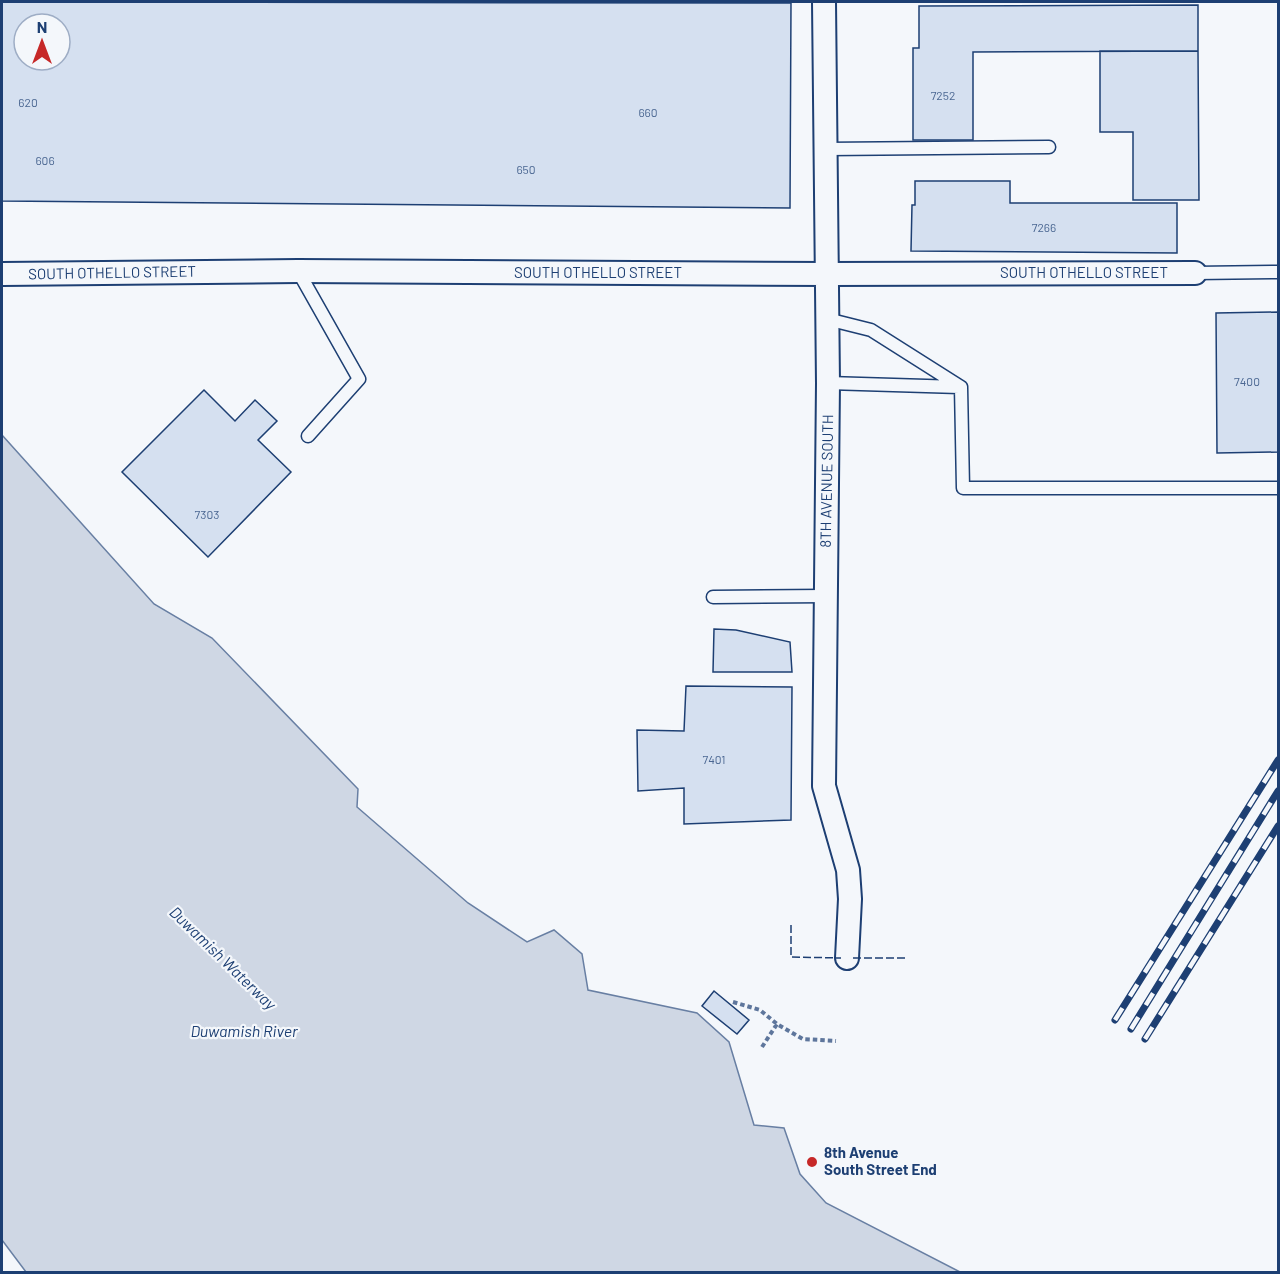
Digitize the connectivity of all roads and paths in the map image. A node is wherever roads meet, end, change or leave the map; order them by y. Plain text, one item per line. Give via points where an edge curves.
1 (824, 2) edge
2 (1049, 147) dead end
3 (826, 149) junction
4 (298, 272) junction
5 (1278, 272) edge
6 (1195, 273) joint
7 (2, 274) edge
8 (827, 274) junction
9 (827, 319) junction
10 (828, 383) junction
11 (961, 387) junction
12 (308, 436) dead end
13 (1278, 488) edge
14 (826, 596) junction
15 (713, 597) dead end
16 (847, 958) dead end
17 (733, 1002) dead end
18 (777, 1024) dead end
19 (836, 1041) dead end
20 (762, 1047) dead end

1 - 3 street, 8TH AVENUE SOUTH
2 - 3 lane
3 - 8 street, 8TH AVENUE SOUTH
4 - 7 street, SOUTH OTHELLO STREET
4 - 8 street, SOUTH OTHELLO STREET
4 - 12 lane via 359,380
5 - 6 lane
6 - 8 street, SOUTH OTHELLO STREET
8 - 9 street, 8TH AVENUE SOUTH
9 - 10 street, 8TH AVENUE SOUTH
9 - 11 lane via 870,330
10 - 11 lane
10 - 14 street, 8TH AVENUE SOUTH
11 - 13 lane via 963,488
14 - 15 lane
14 - 16 street, 8TH AVENUE SOUTH via 824,786 848,870
17 - 19 path via 760,1010 803,1039
18 - 20 path

